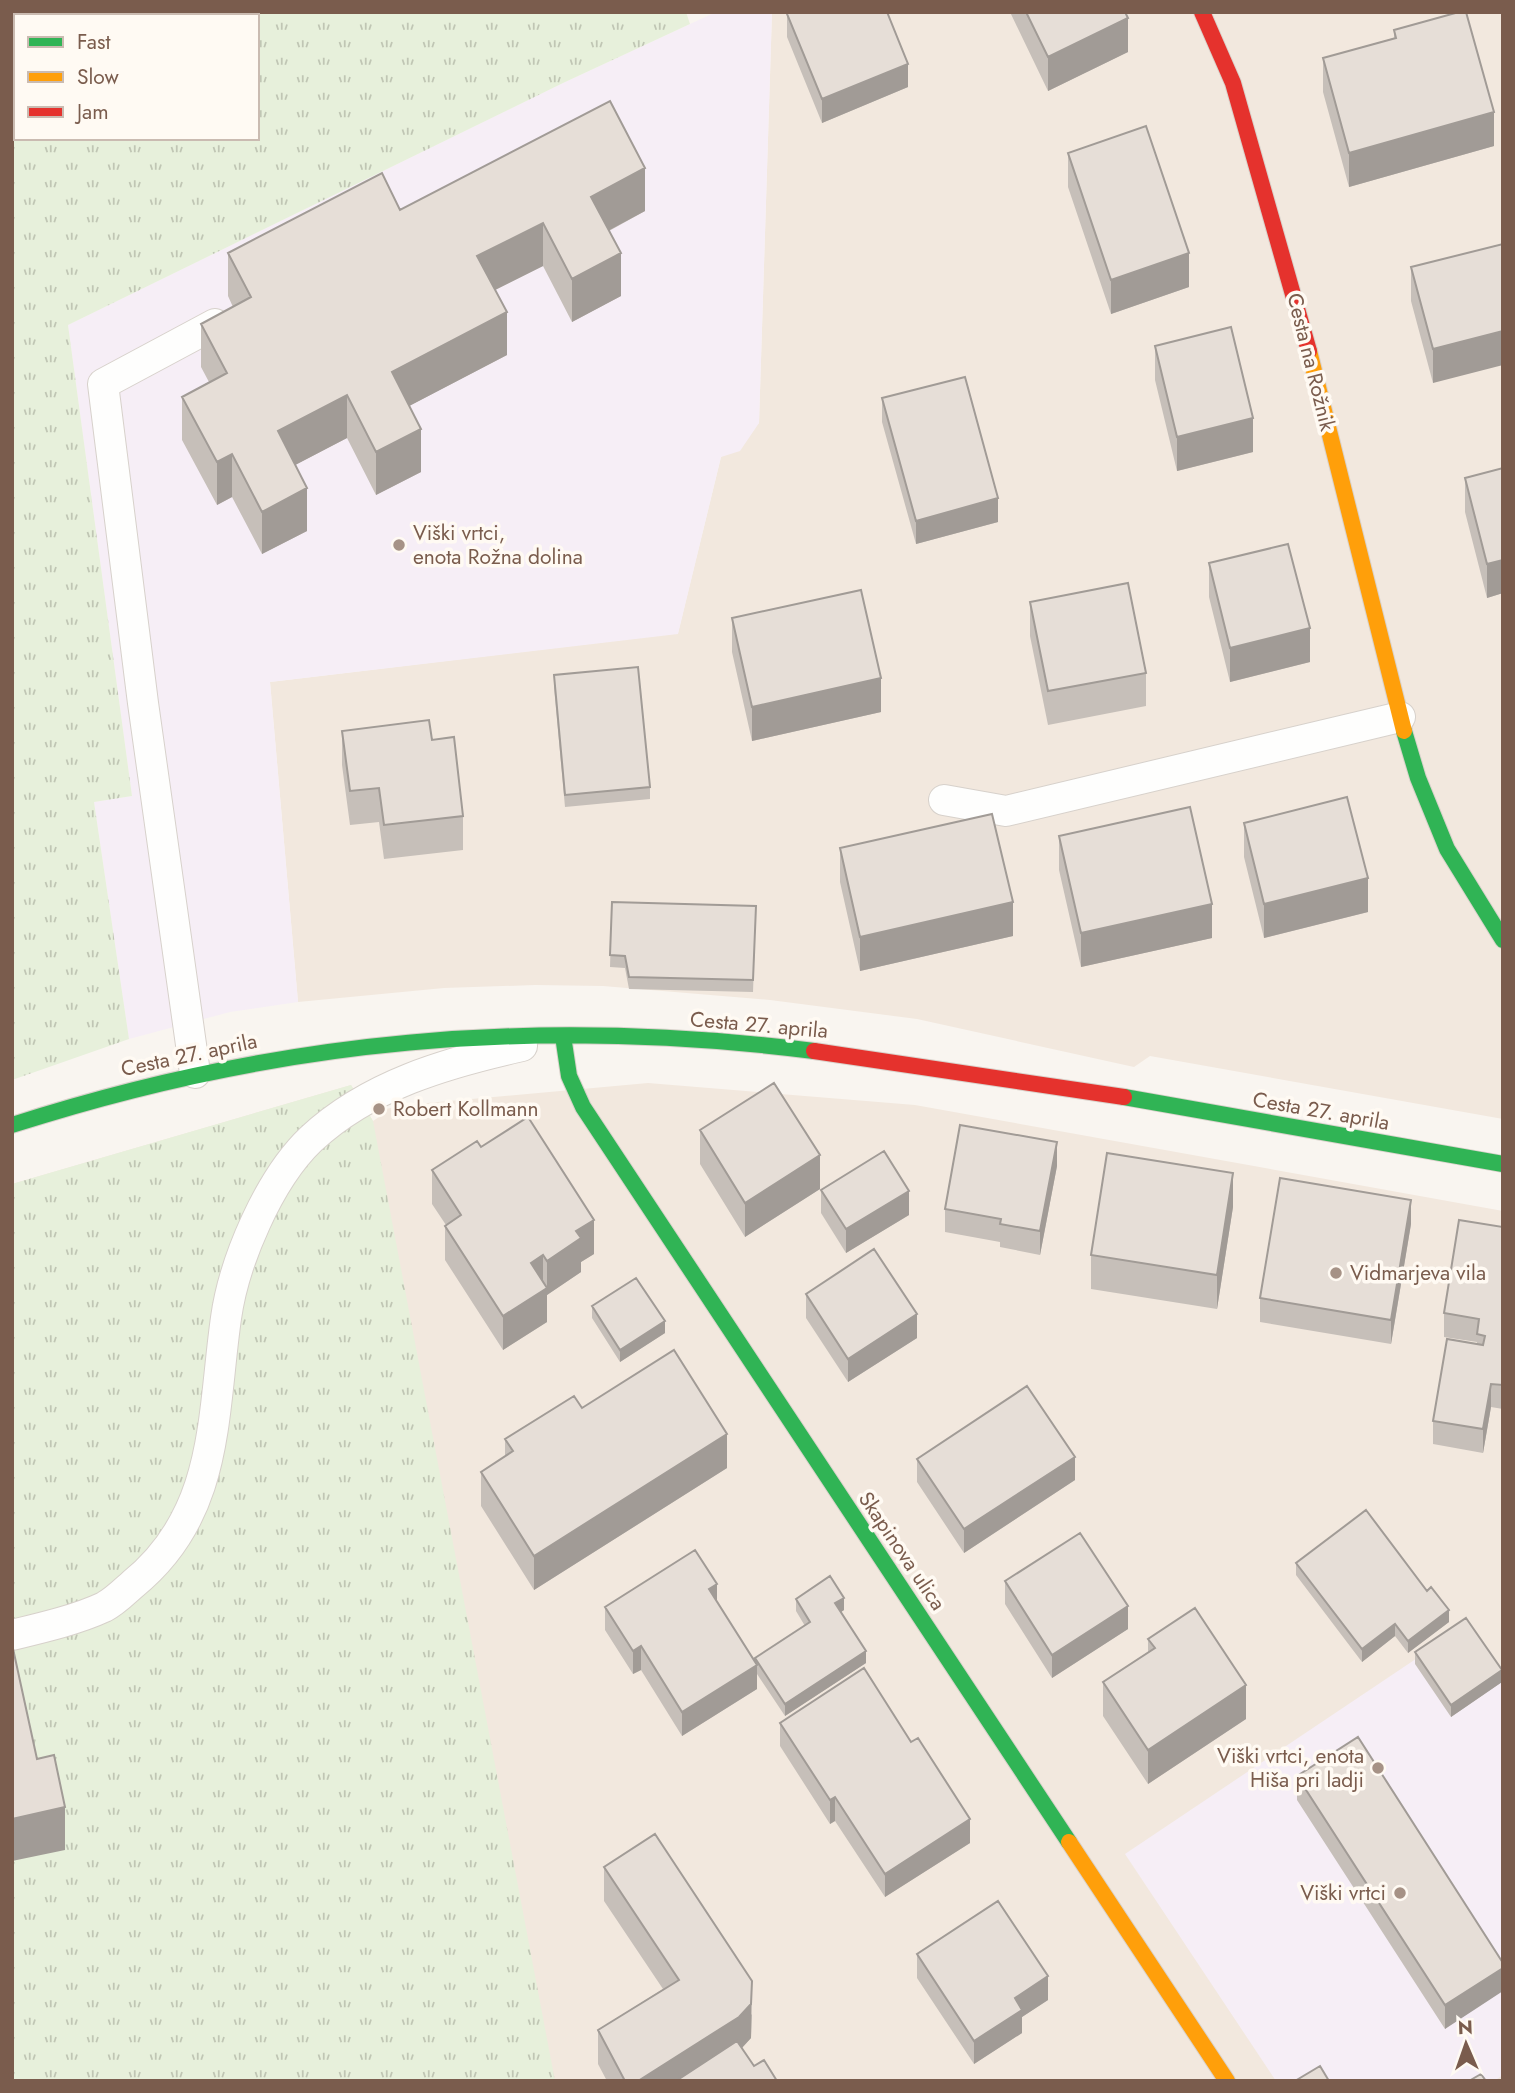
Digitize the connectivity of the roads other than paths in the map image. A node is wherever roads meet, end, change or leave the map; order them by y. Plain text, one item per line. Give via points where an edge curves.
1 (1202, 12) edge
2 (215, 324) edge
3 (1400, 717) junction
4 (944, 800) dead end
5 (1503, 940) edge
6 (563, 1036) junction
7 (195, 1073) junction
8 (12, 1125) edge
9 (1503, 1164) edge
10 (12, 1634) edge
11 (1227, 2081) edge

1 - 3 street, Cesta na Rožnik via 1233,83 1295,296
2 - 7 lane via 103,384
3 - 4 lane via 1006,811
3 - 5 street, Cesta na Rožnik via 1418,778 1447,849
6 - 7 street, Cesta 27. aprila via 374,1044
6 - 9 street, Cesta 27. aprila via 783,1046 955,1069
6 - 10 lane via 418,1074 362,1101 311,1139 283,1171 244,1252 226,1316 207,1468 183,1524 155,1566 105,1607
6 - 11 street, Skapinova ulica via 569,1076 583,1107
7 - 8 street, Cesta 27. aprila

